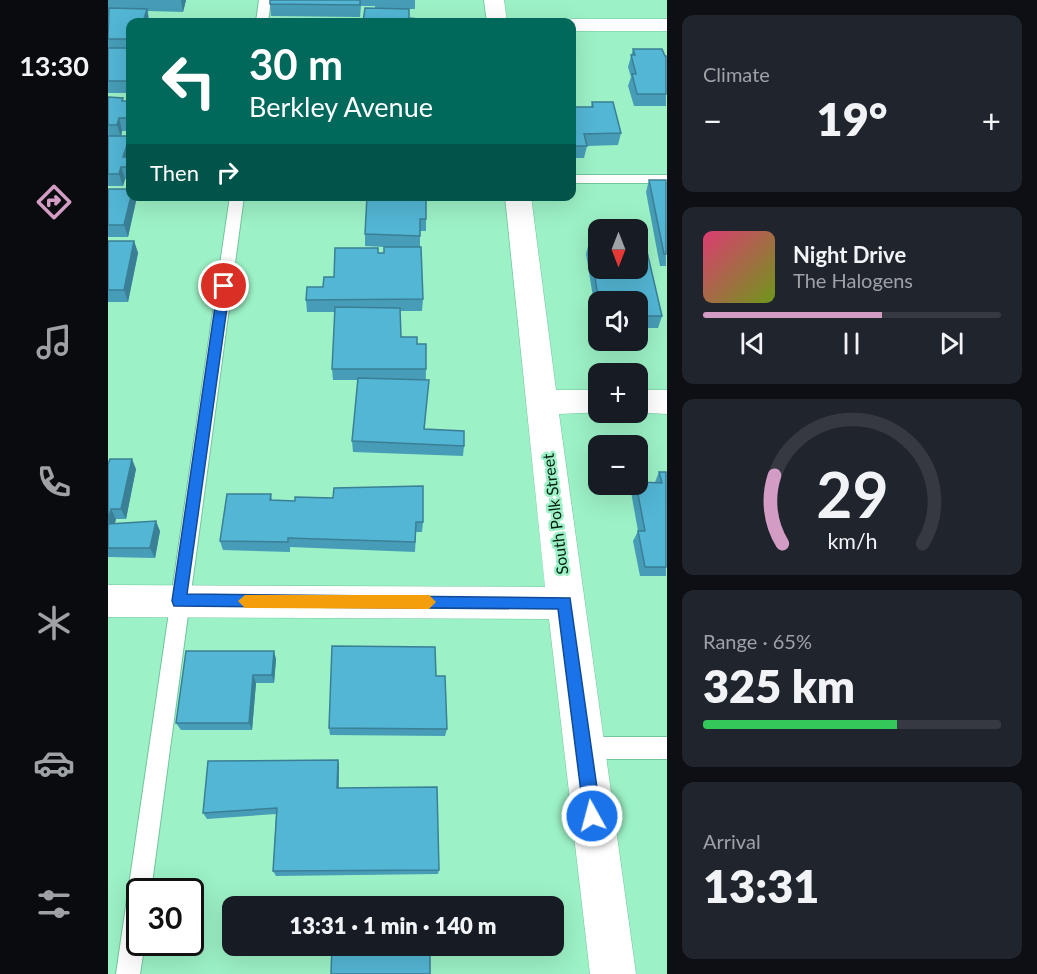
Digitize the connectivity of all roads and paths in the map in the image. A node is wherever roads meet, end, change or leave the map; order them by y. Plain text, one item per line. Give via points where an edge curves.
1 (266, 0) edge
2 (494, 0) edge
3 (263, 18) edge
4 (496, 18) edge
5 (576, 25) edge
6 (666, 25) edge
7 (576, 179) edge
8 (666, 179) edge
9 (236, 201) edge
10 (519, 201) edge
11 (542, 402) junction
12 (588, 402) edge
13 (648, 402) edge
14 (666, 402) edge
15 (108, 601) edge
16 (179, 601) junction
17 (565, 603) junction
18 (583, 748) junction
19 (666, 748) edge
20 (128, 974) edge
21 (613, 974) edge

1 - 3 lane
2 - 4 street
5 - 6 street
7 - 8 lane
9 - 16 lane
10 - 11 street, South Polk Street
11 - 12 street
11 - 17 street, South Polk Street
13 - 14 street
15 - 16 street
16 - 17 street
16 - 20 lane
17 - 18 street, South Polk Street
18 - 19 lane
18 - 21 street, South Polk Street

